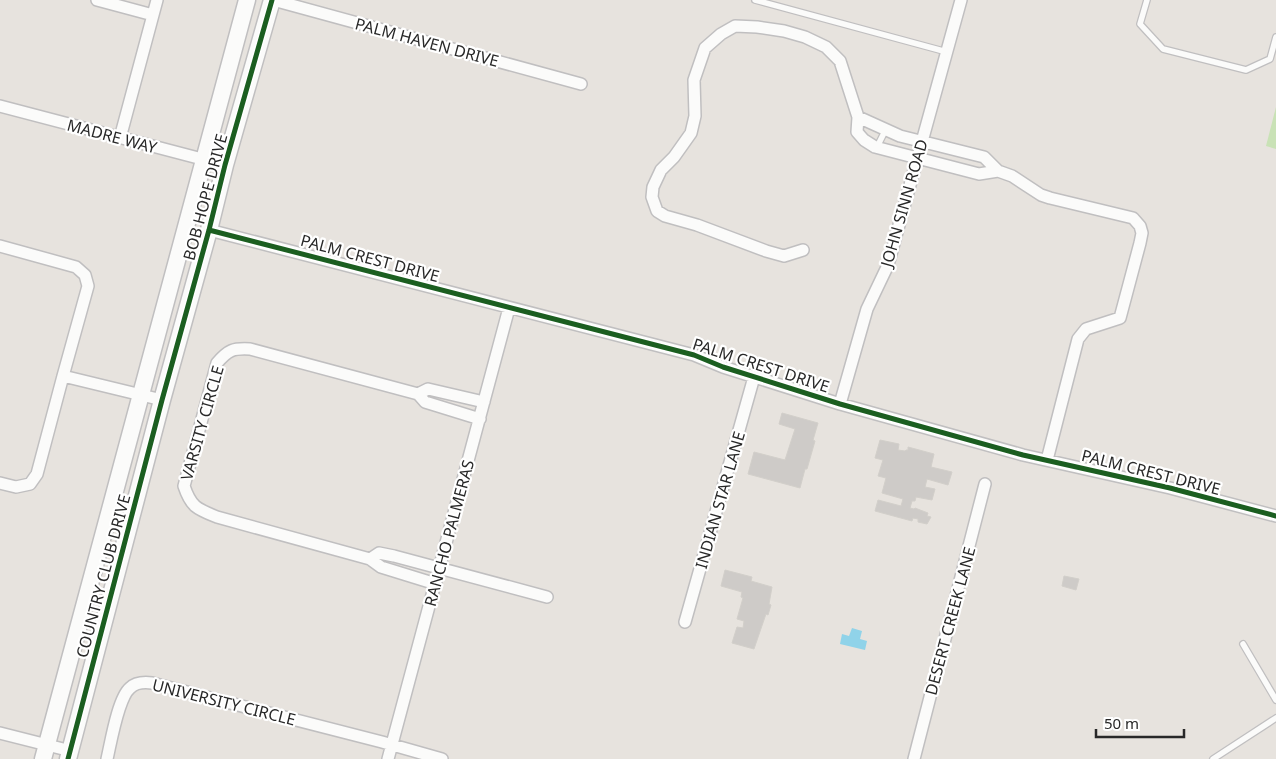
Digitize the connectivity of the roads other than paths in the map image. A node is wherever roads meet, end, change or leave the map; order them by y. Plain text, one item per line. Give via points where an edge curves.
1 (97, 0) edge
2 (157, 0) edge
3 (247, 0) edge
4 (273, 0) edge
5 (755, 0) edge
6 (961, 0) edge
7 (1147, 0) edge
8 (153, 15) junction
9 (1276, 38) edge
10 (947, 52) junction
11 (581, 84) dead end
12 (0, 106) edge
13 (858, 117) junction
14 (886, 129) junction
15 (120, 138) junction
16 (922, 141) junction
17 (877, 148) junction
18 (970, 154) junction
19 (918, 158) junction
20 (204, 160) junction
21 (225, 165) junction
22 (998, 170) junction
23 (966, 171) junction
24 (210, 230) junction
25 (0, 246) edge
26 (803, 250) dead end
27 (509, 308) junction
28 (63, 376) junction
29 (754, 377) junction
30 (445, 393) junction
31 (418, 394) junction
32 (141, 395) junction
33 (162, 400) junction
34 (484, 402) junction
35 (840, 404) junction
36 (441, 406) junction
37 (480, 419) junction
38 (1047, 460) junction
39 (0, 483) edge
40 (985, 484) dead end
41 (1276, 516) edge
42 (400, 558) junction
43 (370, 559) junction
44 (440, 568) junction
45 (396, 572) junction
46 (436, 584) junction
47 (547, 597) dead end
48 (685, 622) dead end
49 (1243, 644) dead end
50 (1276, 700) edge
51 (1276, 718) edge
52 (0, 733) edge
53 (392, 746) junction
54 (45, 752) edge
55 (70, 755) edge
56 (107, 759) edge
57 (388, 759) edge
58 (442, 759) edge
59 (914, 759) edge
60 (1213, 759) edge

1 - 8 street
2 - 8 street
3 - 20 main road, BOB HOPE DRIVE
4 - 11 street, PALM HAVEN DRIVE
4 - 21 main road, BOB HOPE DRIVE
5 - 10 lane
6 - 10 street, JOHN SINN ROAD
7 - 9 lane via 1140,24 1163,49 1246,70 1270,59
8 - 15 street
10 - 16 street, JOHN SINN ROAD
12 - 15 street, MADRE WAY
13 - 14 street
13 - 17 street via 857,132
13 - 26 street via 840,60 826,47 804,37 735,26 705,48 694,80 695,116 691,132 661,170 653,187 652,197 657,210 665,216 766,252 784,256
14 - 16 street
14 - 17 lane
15 - 20 street, MADRE WAY
16 - 18 street
16 - 19 street, JOHN SINN ROAD
17 - 19 street
18 - 22 street via 984,157
18 - 23 lane
19 - 23 street
19 - 35 street, JOHN SINN ROAD via 888,265 867,309
20 - 21 street, MADRE WAY
20 - 32 main road, BOB HOPE DRIVE
21 - 24 main road, BOB HOPE DRIVE
22 - 23 street via 978,174
22 - 38 street via 1041,195 1133,218 1142,234 1120,318 1086,329 1078,339
24 - 27 street, PALM CREST DRIVE
24 - 33 main road, BOB HOPE DRIVE
25 - 28 street via 76,267 85,275 88,286
27 - 29 street, PALM CREST DRIVE via 694,356
27 - 34 street, RANCHO PALMERAS
28 - 32 street
28 - 39 street via 37,474 30,484 16,487
29 - 35 street, PALM CREST DRIVE
29 - 48 street, INDIAN STAR LANE
30 - 31 street, VARSITY CIRCLE via 428,389
30 - 34 street, VARSITY CIRCLE
30 - 36 street
31 - 36 street, VARSITY CIRCLE via 426,402
31 - 43 street, VARSITY CIRCLE via 250,349 237,348 225,352 217,363 184,486 189,501 199,510 217,517
32 - 33 street
32 - 54 main road, COUNTRY CLUB DRIVE
33 - 55 main road, COUNTRY CLUB DRIVE
34 - 37 street, RANCHO PALMERAS
35 - 38 street, PALM CREST DRIVE
36 - 37 street, VARSITY CIRCLE
37 - 44 street, RANCHO PALMERAS
38 - 41 street, PALM CREST DRIVE
40 - 59 street, DESERT CREEK LANE
42 - 43 street, VARSITY CIRCLE via 379,553
42 - 44 street, VARSITY CIRCLE
42 - 45 street
43 - 45 street, VARSITY CIRCLE
44 - 46 street, RANCHO PALMERAS
44 - 47 street, VARSITY CIRCLE
45 - 46 street, VARSITY CIRCLE
46 - 53 street, RANCHO PALMERAS
49 - 50 lane
51 - 60 lane
52 - 54 street
53 - 56 street, UNIVERSITY CIRCLE via 142,682 130,687 122,697
53 - 57 street, RANCHO PALMERAS
53 - 58 street
54 - 55 street

